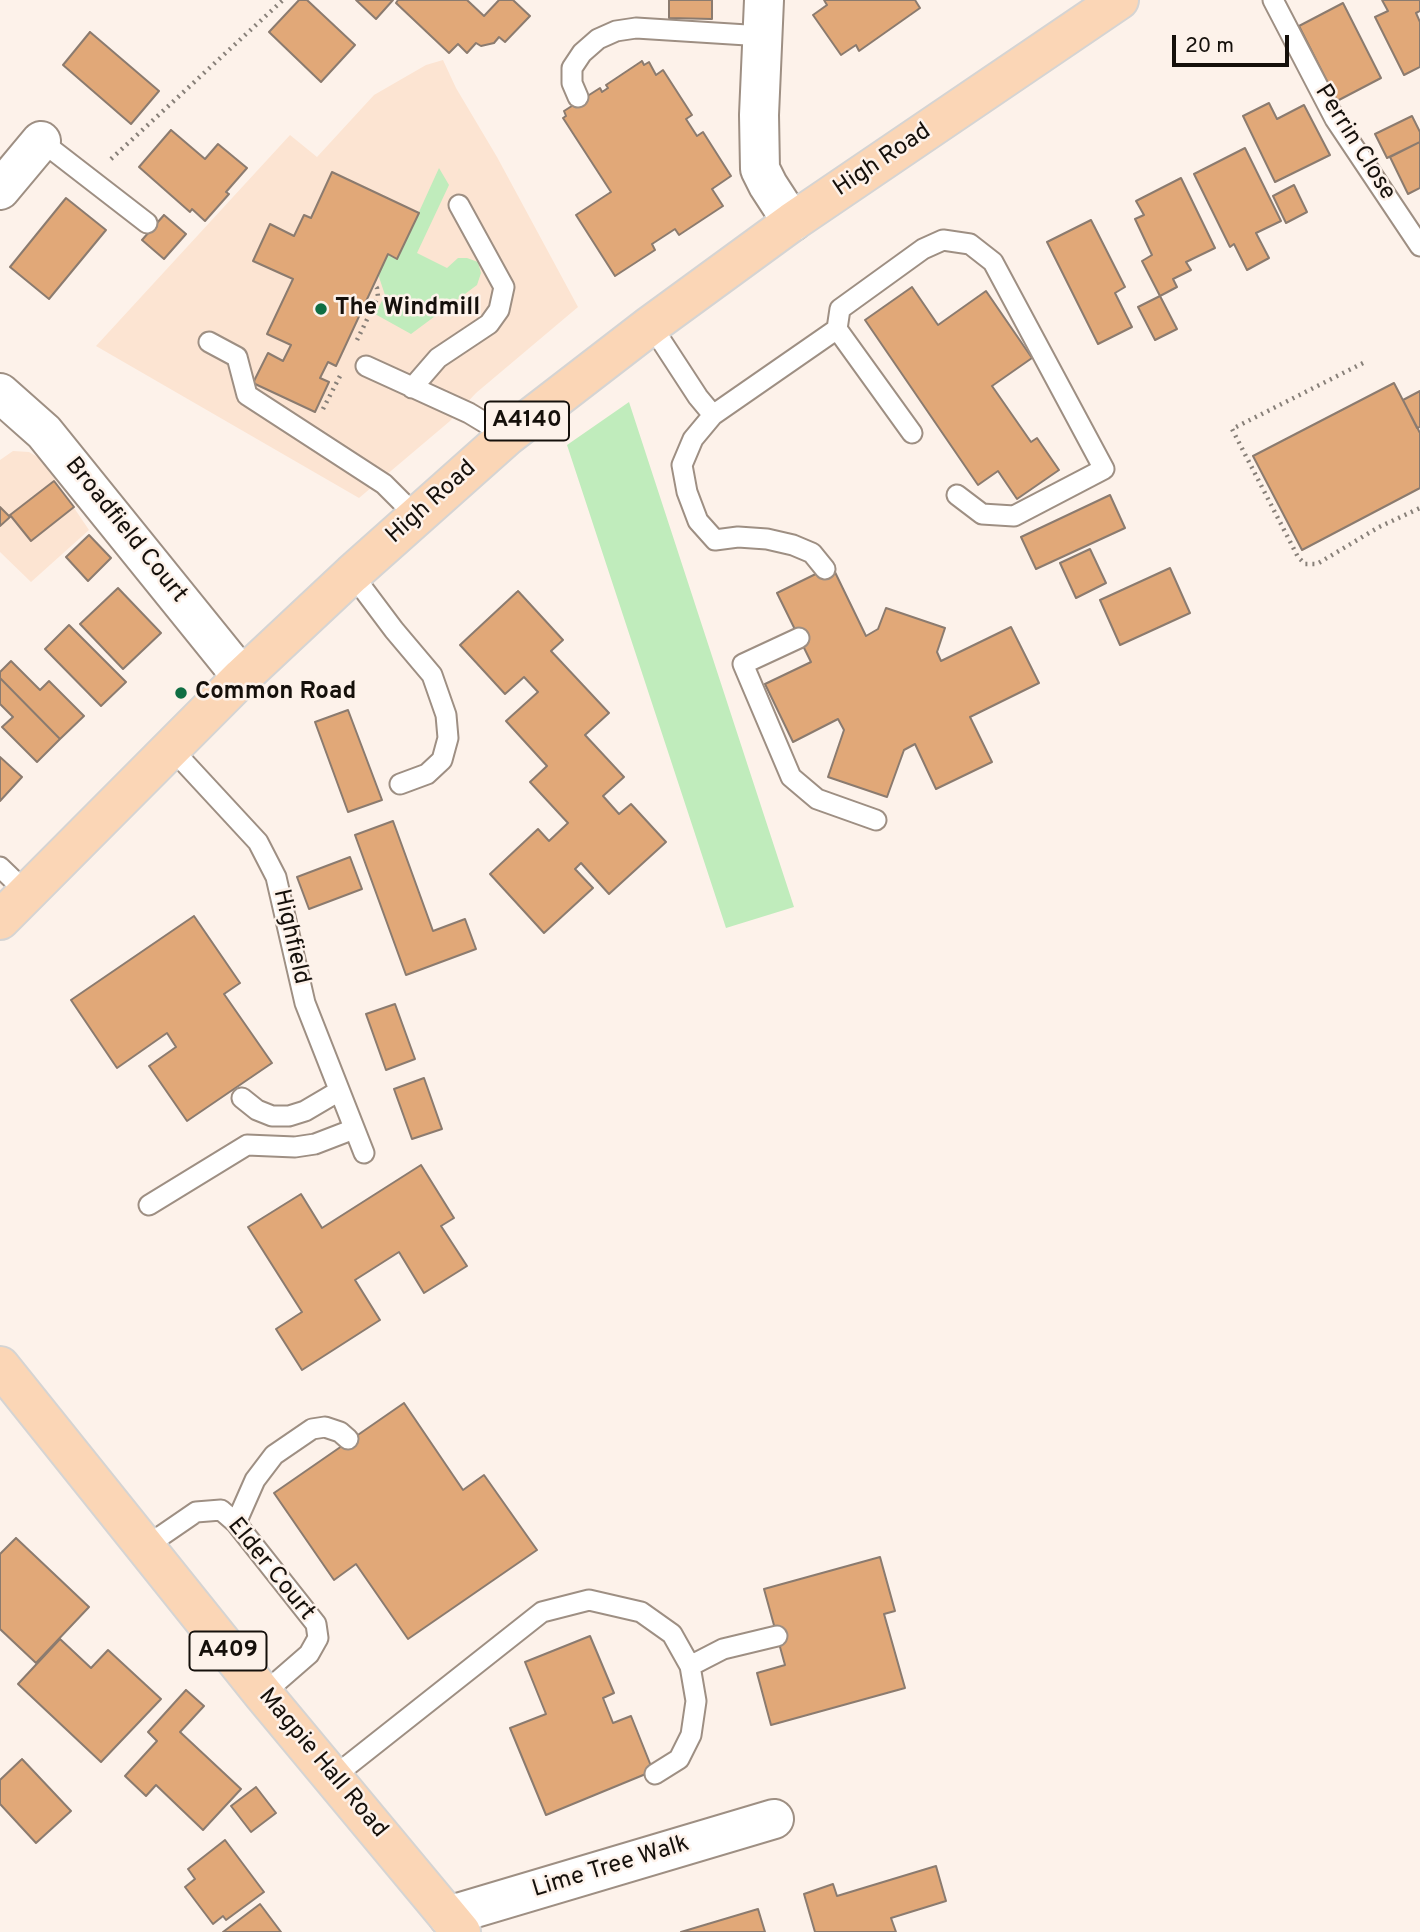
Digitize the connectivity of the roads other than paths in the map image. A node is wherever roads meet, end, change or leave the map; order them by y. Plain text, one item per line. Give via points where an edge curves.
1 (1119, 0) edge
2 (1273, 0) edge
3 (764, 18) edge
4 (578, 97) dead end
5 (41, 141) joint
6 (0, 190) edge
7 (459, 205) dead end
8 (792, 222) junction
9 (147, 223) dead end
10 (1420, 246) edge
11 (651, 325) junction
12 (837, 329) junction
13 (209, 342) dead end
14 (366, 366) dead end
15 (412, 388) junction
16 (0, 393) edge
17 (713, 415) junction
18 (912, 433) dead end
19 (507, 436) junction
20 (957, 495) dead end
21 (417, 517) junction
22 (825, 569) dead end
23 (352, 574) junction
24 (799, 638) dead end
25 (242, 677) junction
26 (171, 748) junction
27 (400, 784) dead end
28 (876, 820) dead end
29 (13, 880) edge
30 (0, 920) edge
31 (339, 1091) junction
32 (242, 1098) dead end
33 (354, 1129) junction
34 (364, 1153) dead end
35 (149, 1205) dead end
36 (0, 1366) edge
37 (348, 1439) dead end
38 (236, 1522) junction
39 (145, 1547) junction
40 (777, 1636) dead end
41 (690, 1666) junction
42 (263, 1694) junction
43 (655, 1774) dead end
44 (332, 1778) junction
45 (774, 1819) dead end
46 (454, 1924) edge

1 - 8 main road, High Road / A4140
2 - 10 lane, Perrin Close via 1335,119
3 - 4 lane via 616,31 598,39 572,68
3 - 8 street via 760,169
5 - 6 street
5 - 9 lane
7 - 15 lane via 504,288 499,310 489,324 438,358
8 - 11 main road, High Road / A4140
11 - 17 lane
11 - 19 main road, High Road / A4140
12 - 17 lane
12 - 18 lane
12 - 20 lane via 840,309 923,249 943,240 970,244 993,262 1104,469 1014,516 982,514
13 - 21 lane via 237,357 247,395 384,484
14 - 15 lane
15 - 19 lane
16 - 25 street, Broadfield Court via 44,432
17 - 22 lane via 693,439 682,465 698,521 715,540 738,537 793,545 813,553
19 - 21 main road, High Road / A4140
21 - 23 main road, High Road / A4140
23 - 25 main road, High Road / A4140
23 - 27 lane via 432,675 446,715 448,738 442,760 427,774
24 - 28 lane via 743,664 791,778 817,799
25 - 26 main road, High Road / A4140
26 - 29 main road, High Road / A4140
26 - 31 lane, Highfield via 258,842 276,877 305,1003
29 - 30 main road, High Road / A4140
31 - 32 lane via 289,1116 272,1116
31 - 33 lane, Highfield
33 - 34 lane, Highfield
33 - 35 lane via 295,1147 247,1145
36 - 39 main road, Magpie Hall Road / A409
37 - 38 lane via 325,1427 312,1429 274,1455 255,1480
38 - 39 lane, Elder Court via 221,1510 196,1512
38 - 42 lane, Elder Court via 316,1624 318,1637 309,1654
39 - 42 main road, Magpie Hall Road / A409
40 - 41 lane via 723,1649
41 - 43 lane via 695,1701 691,1735 679,1759
41 - 44 lane via 672,1634 641,1612 589,1600 542,1612
42 - 44 main road, Magpie Hall Road / A409
44 - 46 main road, Magpie Hall Road / A409
45 - 46 street, Lime Tree Walk

